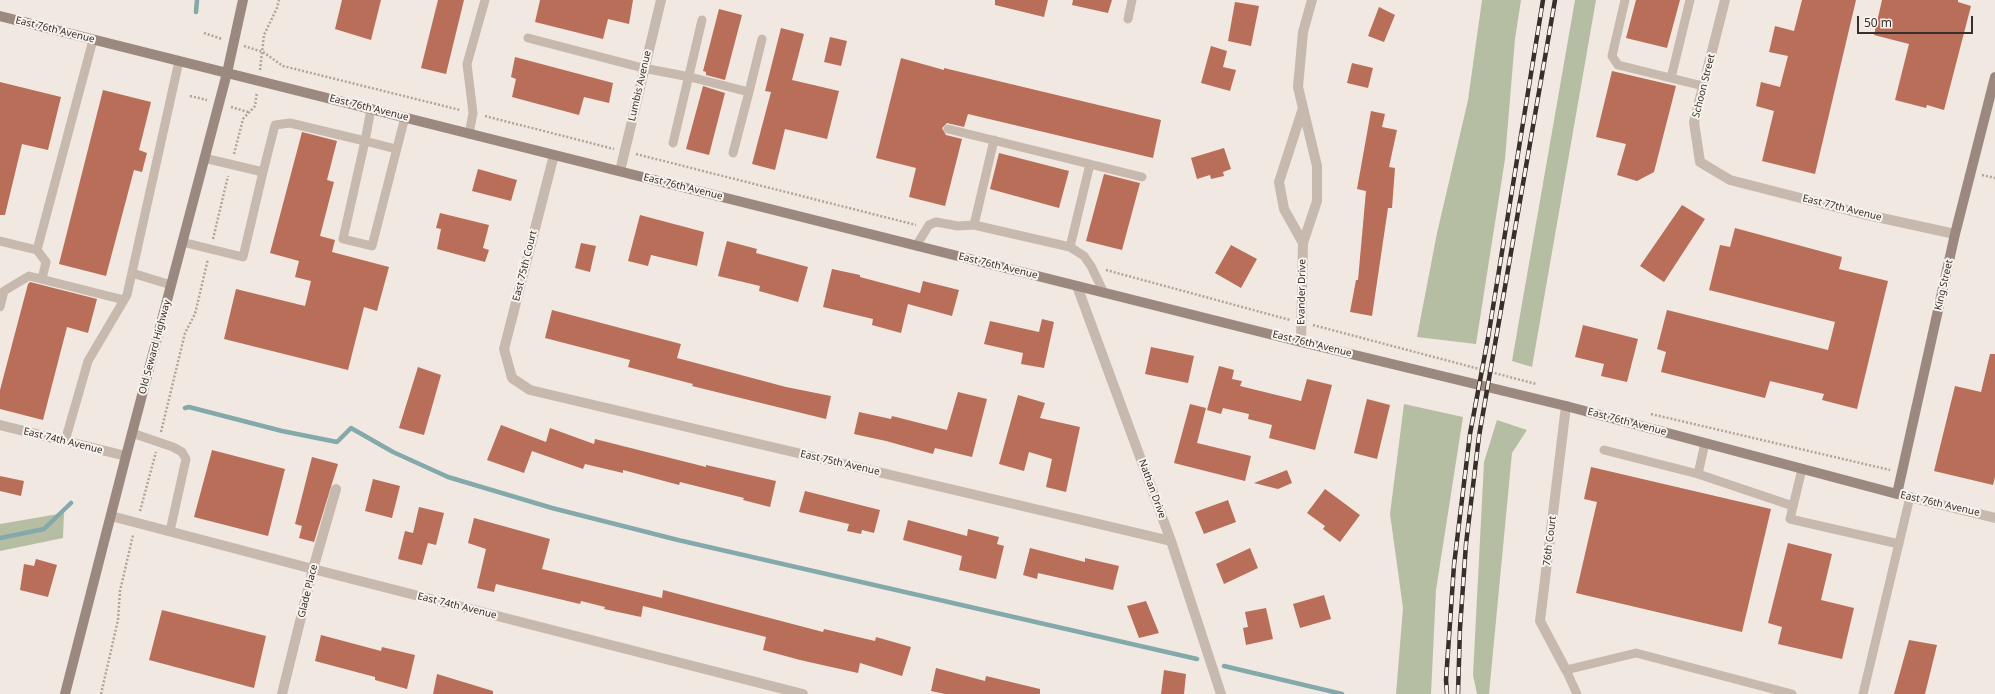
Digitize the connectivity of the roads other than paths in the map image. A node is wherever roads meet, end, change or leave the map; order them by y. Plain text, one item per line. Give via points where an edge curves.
1 (243, 0) edge
2 (484, 0) edge
3 (661, 0) edge
4 (1132, 0) edge
5 (1312, 0) edge
6 (1625, 0) edge
7 (1690, 0) edge
8 (1725, 0) edge
9 (0, 16) edge
10 (1128, 19) dead end
11 (702, 20) dead end
12 (528, 38) dead end
13 (762, 38) dead end
14 (93, 40) junction
15 (179, 61) junction
16 (643, 68) junction
17 (227, 73) junction
18 (690, 77) junction
19 (1995, 77) edge
20 (1671, 78) junction
21 (1704, 86) junction
22 (749, 92) junction
23 (1303, 108) junction
24 (371, 109) junction
25 (405, 117) junction
26 (948, 129) dead end
27 (469, 134) junction
28 (994, 140) junction
29 (365, 141) junction
30 (673, 143) dead end
31 (396, 149) junction
32 (733, 153) dead end
33 (554, 155) junction
34 (204, 158) junction
35 (1090, 164) junction
36 (620, 171) junction
37 (262, 172) junction
38 (1142, 177) dead end
39 (1730, 180) joint
40 (974, 225) junction
41 (1955, 234) junction
42 (0, 241) edge
43 (182, 242) junction
44 (1304, 243) junction
45 (916, 246) junction
46 (1070, 247) junction
47 (37, 250) junction
48 (132, 273) junction
49 (42, 279) junction
50 (171, 284) junction
51 (1077, 286) junction
52 (1104, 293) junction
53 (124, 300) junction
54 (0, 307) edge
55 (1300, 342) junction
56 (512, 378) joint
57 (1566, 406) junction
58 (0, 425) edge
59 (132, 433) junction
60 (65, 441) junction
61 (1705, 443) junction
62 (1604, 450) dead end
63 (126, 456) junction
64 (1802, 469) junction
65 (1698, 474) junction
66 (336, 489) dead end
67 (1897, 494) junction
68 (1910, 497) junction
69 (1793, 506) junction
70 (111, 516) junction
71 (1995, 518) edge
72 (170, 531) junction
73 (1171, 541) junction
74 (1899, 544) junction
75 (313, 569) junction
76 (1566, 670) junction
77 (65, 694) edge
78 (282, 694) edge
79 (803, 694) edge
80 (1221, 694) edge
81 (1577, 694) edge
82 (1792, 694) edge
83 (1863, 694) edge

1 - 17 street, Old Seward Highway
2 - 27 lane via 467,64 473,113
3 - 16 street, Lumbis Avenue
4 - 10 lane
5 - 23 street, Evander Drive via 1303,32 1298,87
6 - 20 lane via 1612,56 1618,65
7 - 20 lane
8 - 21 street, Schoon Street
9 - 14 street, East 76th Avenue
11 - 18 lane
12 - 16 lane
13 - 22 lane
14 - 15 street, East 76th Avenue
14 - 47 lane
15 - 17 street, East 76th Avenue
15 - 48 lane
16 - 18 lane
16 - 36 street, Lumbis Avenue
17 - 24 street, East 76th Avenue
17 - 34 street, Old Seward Highway
18 - 22 lane
18 - 30 lane
19 - 41 street, King Street
20 - 21 lane
21 - 39 street, Schoon Street via 1694,122 1700,162
22 - 32 lane
23 - 44 street, Evander Drive via 1317,166 1317,201
23 - 44 street via 1279,182 1284,209
24 - 25 street, East 76th Avenue
24 - 29 lane
25 - 27 street, East 76th Avenue
25 - 31 lane
26 - 28 lane
27 - 33 street, East 76th Avenue
28 - 35 lane
28 - 40 lane
29 - 31 lane
29 - 31 lane via 343,239 350,241 372,246
29 - 37 lane via 290,123 275,126
33 - 36 street, East 76th Avenue
33 - 56 street, East 75th Court via 504,349
34 - 37 lane
34 - 43 street, Old Seward Highway
35 - 38 lane
35 - 46 lane
36 - 45 street, East 76th Avenue
37 - 43 lane via 243,257
39 - 41 street, East 77th Avenue via 1863,214
40 - 45 lane via 932,223
40 - 46 lane
41 - 67 street, King Street
42 - 47 lane
43 - 50 street, Old Seward Highway
44 - 55 street, Evander Drive
45 - 51 street, East 76th Avenue
46 - 52 lane via 1084,256
47 - 49 lane via 46,262
48 - 50 lane
48 - 53 lane
49 - 53 lane
49 - 54 lane via 29,276 4,291
50 - 59 street, Old Seward Highway
51 - 52 street, East 76th Avenue
51 - 73 street, Nathan Drive
52 - 55 street, East 76th Avenue
53 - 60 lane via 88,361
55 - 57 street, East 76th Avenue
56 - 73 street, East 75th Avenue via 530,390
57 - 61 street, East 76th Avenue
57 - 76 street, 76th Court via 1540,621
58 - 60 street, East 74th Avenue
59 - 63 street, Old Seward Highway
59 - 72 lane via 182,452 186,459
60 - 63 street, East 74th Avenue
61 - 64 street, East 76th Avenue
61 - 65 lane
62 - 65 lane
63 - 70 street, Old Seward Highway
64 - 67 street, East 76th Avenue
64 - 69 lane
65 - 69 lane
66 - 75 street, Glade Place
67 - 68 street, East 76th Avenue
68 - 71 street, East 76th Avenue
68 - 74 lane
69 - 74 lane via 1790,519
70 - 72 street, East 74th Avenue
70 - 77 street, Old Seward Highway
72 - 75 street, East 74th Avenue
73 - 80 street, Nathan Drive
74 - 83 lane
75 - 78 street, Glade Place
75 - 79 street, East 74th Avenue
76 - 81 lane
76 - 82 lane via 1636,653

